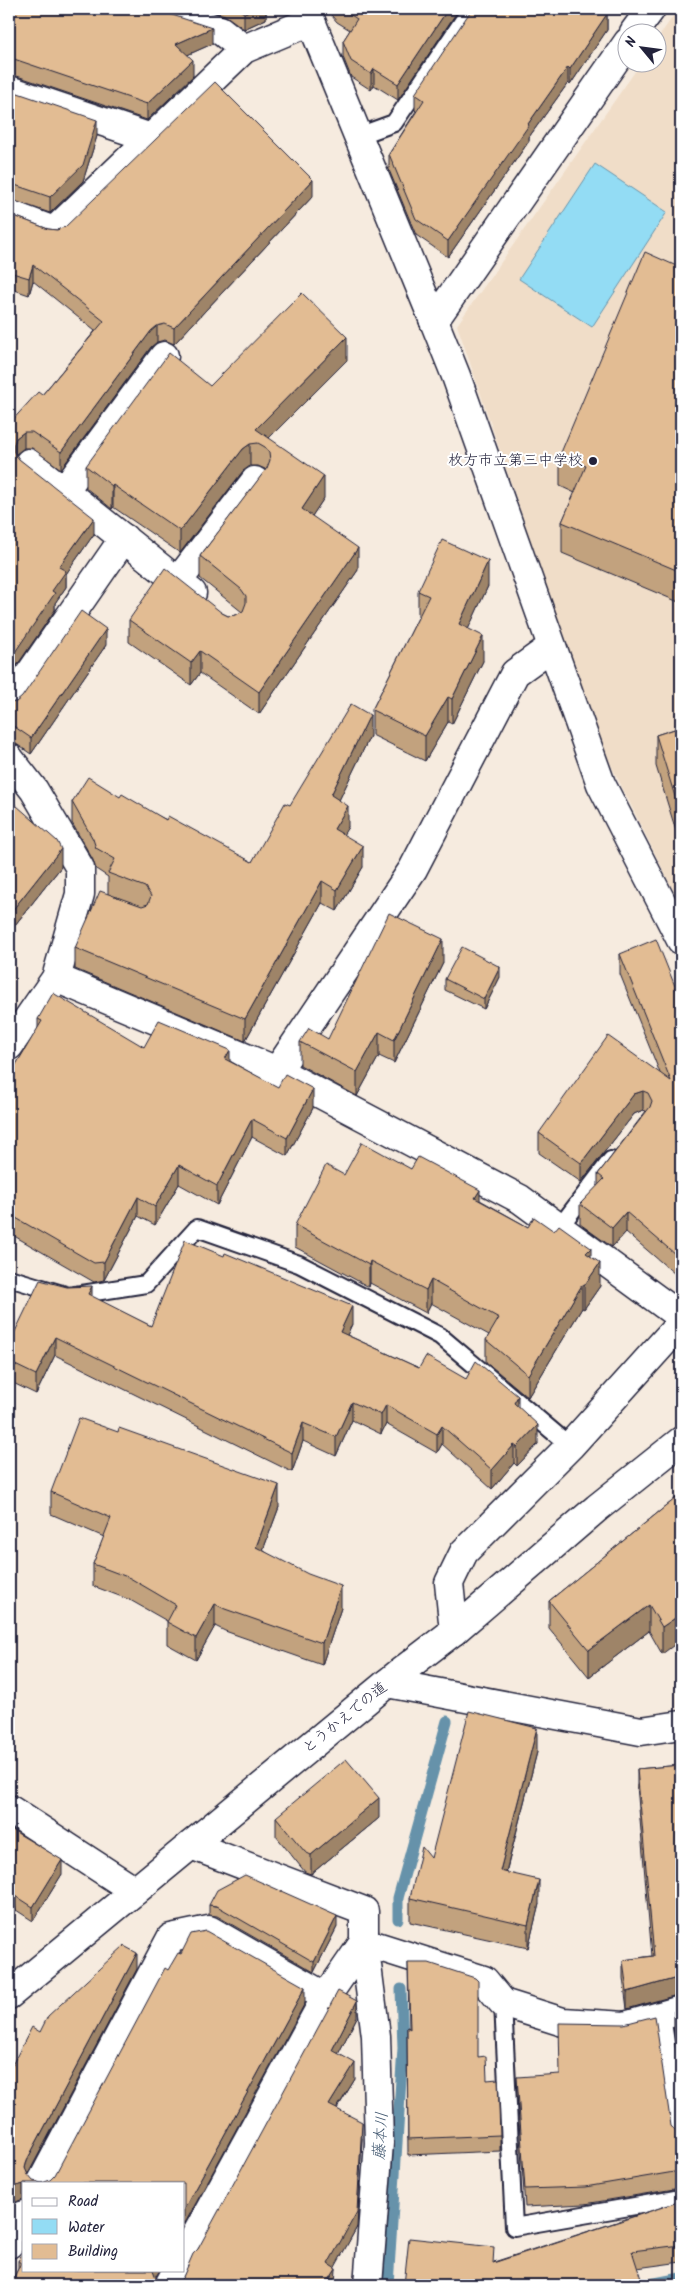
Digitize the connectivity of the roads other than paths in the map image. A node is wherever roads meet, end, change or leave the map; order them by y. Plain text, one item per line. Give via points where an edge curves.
1 (156, 9) edge
2 (471, 9) edge
3 (651, 9) edge
4 (308, 15) edge
5 (641, 22) edge
6 (244, 49) junction
7 (618, 56) edge
8 (9, 90) edge
9 (358, 136) junction
10 (151, 138) junction
11 (9, 214) edge
12 (434, 321) junction
13 (164, 356) edge
14 (29, 463) dead end
15 (255, 480) edge
16 (64, 490) junction
17 (124, 538) junction
18 (178, 581) junction
19 (208, 605) edge
20 (551, 647) junction
21 (9, 704) edge
22 (9, 758) edge
23 (681, 940) edge
24 (56, 978) junction
25 (9, 1046) edge
26 (276, 1071) junction
27 (618, 1151) edge
28 (559, 1228) junction
29 (9, 1278) edge
30 (681, 1317) edge
31 (681, 1323) edge
32 (681, 1441) edge
33 (570, 1446) junction
34 (454, 1631) junction
35 (387, 1683) junction
36 (681, 1726) edge
37 (9, 1809) edge
38 (191, 1845) junction
39 (135, 1891) junction
40 (364, 1942) junction
41 (9, 1995) edge
42 (326, 1996) junction
43 (503, 2003) junction
44 (672, 2013) edge
45 (681, 2142) edge
46 (42, 2182) edge
47 (681, 2198) edge
48 (22, 2219) edge
49 (9, 2244) edge
50 (185, 2256) edge
51 (176, 2272) edge
52 (169, 2285) edge
53 (368, 2285) edge

1 - 6 street via 220,30
2 - 9 lane via 394,122
3 - 5 street
4 - 6 street
4 - 9 street
6 - 10 street
7 - 12 street
8 - 10 street
9 - 12 street
10 - 11 street via 54,231
12 - 20 street
13 - 16 street
14 - 16 street
15 - 18 street
16 - 17 street
17 - 18 street
17 - 21 street
18 - 19 street
20 - 23 street via 601,784
20 - 26 street via 515,673 412,870
22 - 24 street via 34,790 80,868 89,897
24 - 25 street
24 - 26 street
26 - 28 street via 520,1199
27 - 28 lane
28 - 30 street
29 - 33 lane via 69,1296 146,1284 197,1228 299,1264 440,1336
31 - 33 street
32 - 34 street, とうかえでの道 via 597,1508
33 - 34 street via 464,1552 449,1583
34 - 35 street, とうかえでの道
35 - 36 street via 642,1731
35 - 38 street, とうかえでの道
37 - 39 street
38 - 39 street, とうかえでの道
38 - 40 street via 364,1911
39 - 41 street, とうかえでの道
40 - 42 street
40 - 43 street via 484,1980
40 - 53 street via 376,2036 379,2143
42 - 46 street via 209,1930 171,1938
42 - 50 street
43 - 44 street via 563,2022 625,2026
43 - 47 lane via 514,2227
44 - 45 lane
48 - 49 street
51 - 52 street

